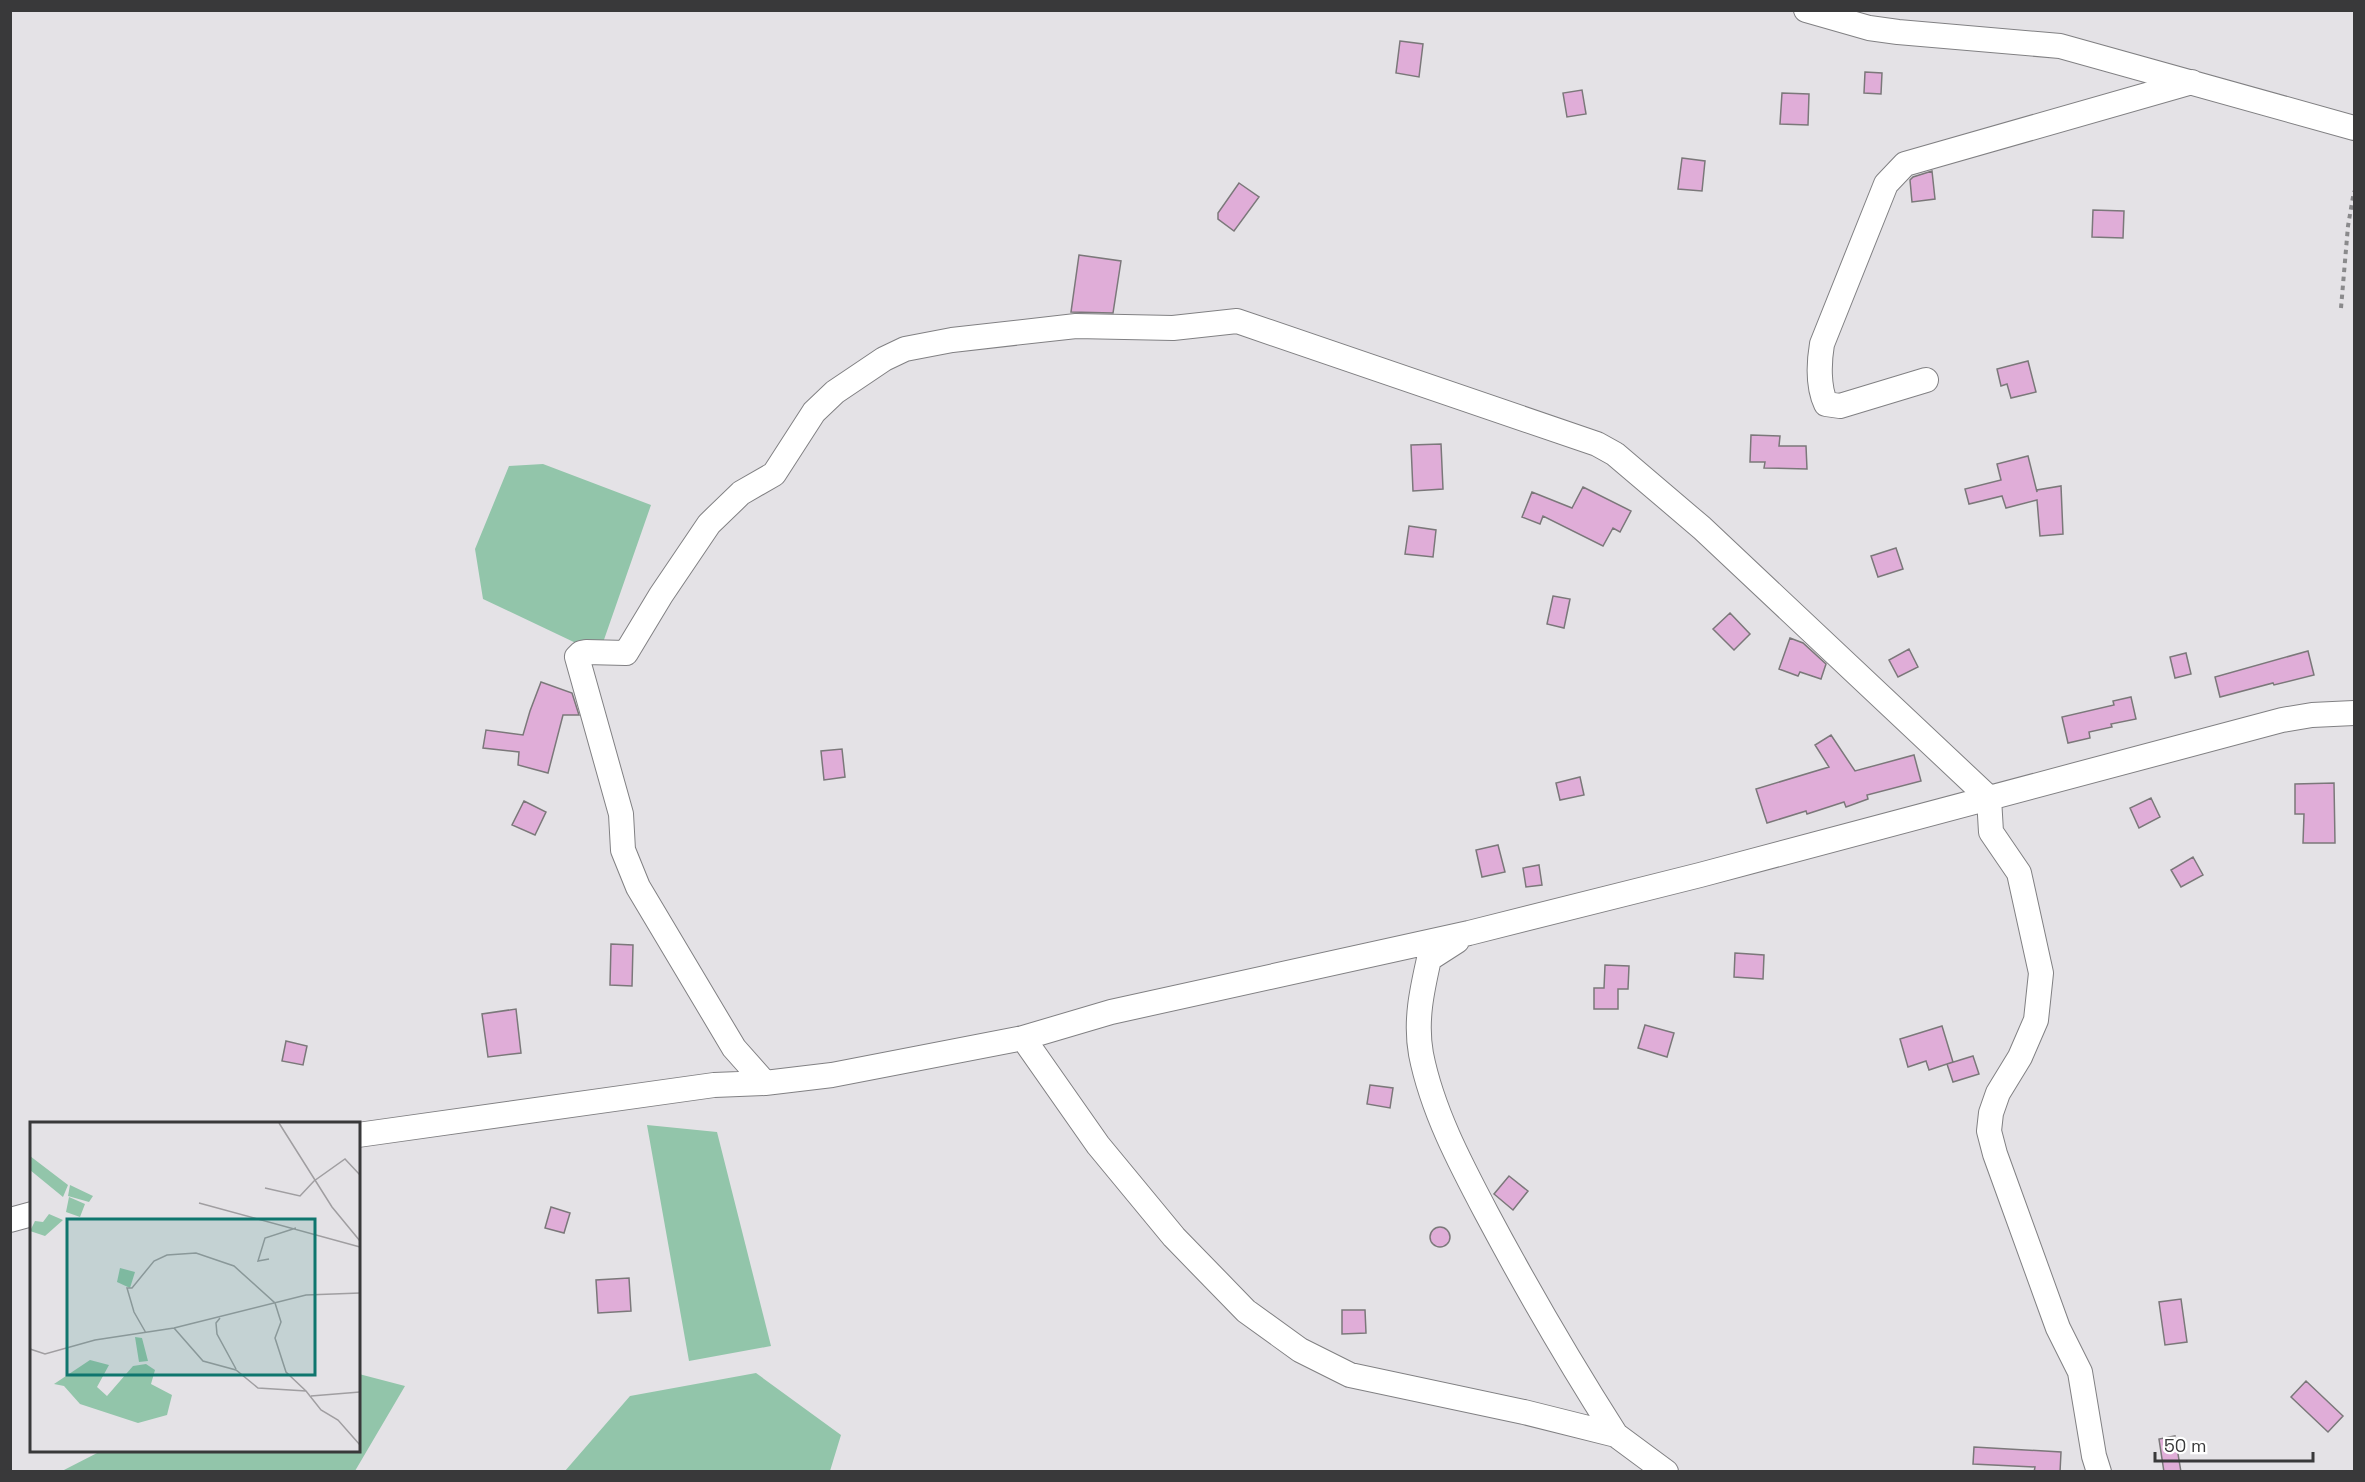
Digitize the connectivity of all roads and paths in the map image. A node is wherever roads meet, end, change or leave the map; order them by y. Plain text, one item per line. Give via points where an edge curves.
1 (1806, 10) edge
2 (2192, 82) junction
3 (2355, 128) edge
4 (2355, 191) edge
5 (2341, 308) dead end
6 (1926, 380) dead end
7 (2355, 712) edge
8 (1989, 798) junction
9 (1469, 933) junction
10 (1023, 1038) junction
11 (765, 1083) junction
12 (360, 1135) edge
13 (30, 1215) edge
14 (10, 1220) edge
15 (1616, 1435) junction
16 (1666, 1472) edge
17 (2099, 1472) edge

1 - 2 street via 1879,29 2060,46
2 - 3 street
2 - 6 street via 1905,164 1894,173 1886,184 1822,344 1822,396 1826,404 1840,406
4 - 5 path
7 - 8 street via 2282,720
8 - 9 street
8 - 11 street via 1702,528 1615,454 1597,444 1237,321 1173,328 1076,326 905,349 835,392 814,412 774,474 741,493 709,524 626,653 586,652 578,657 621,814 623,850 638,887 734,1048
8 - 17 street via 1990,832 2019,873 2041,973 2036,1020 1998,1093 1989,1131 2058,1328 2080,1372
9 - 10 street via 1111,1012
9 - 15 street via 1429,959 1418,1020 1430,1093 1500,1238
10 - 11 street via 874,1068
10 - 15 street via 1098,1145 1174,1237 1246,1311 1300,1350 1350,1375
11 - 12 street via 714,1085
13 - 14 street
15 - 16 street

